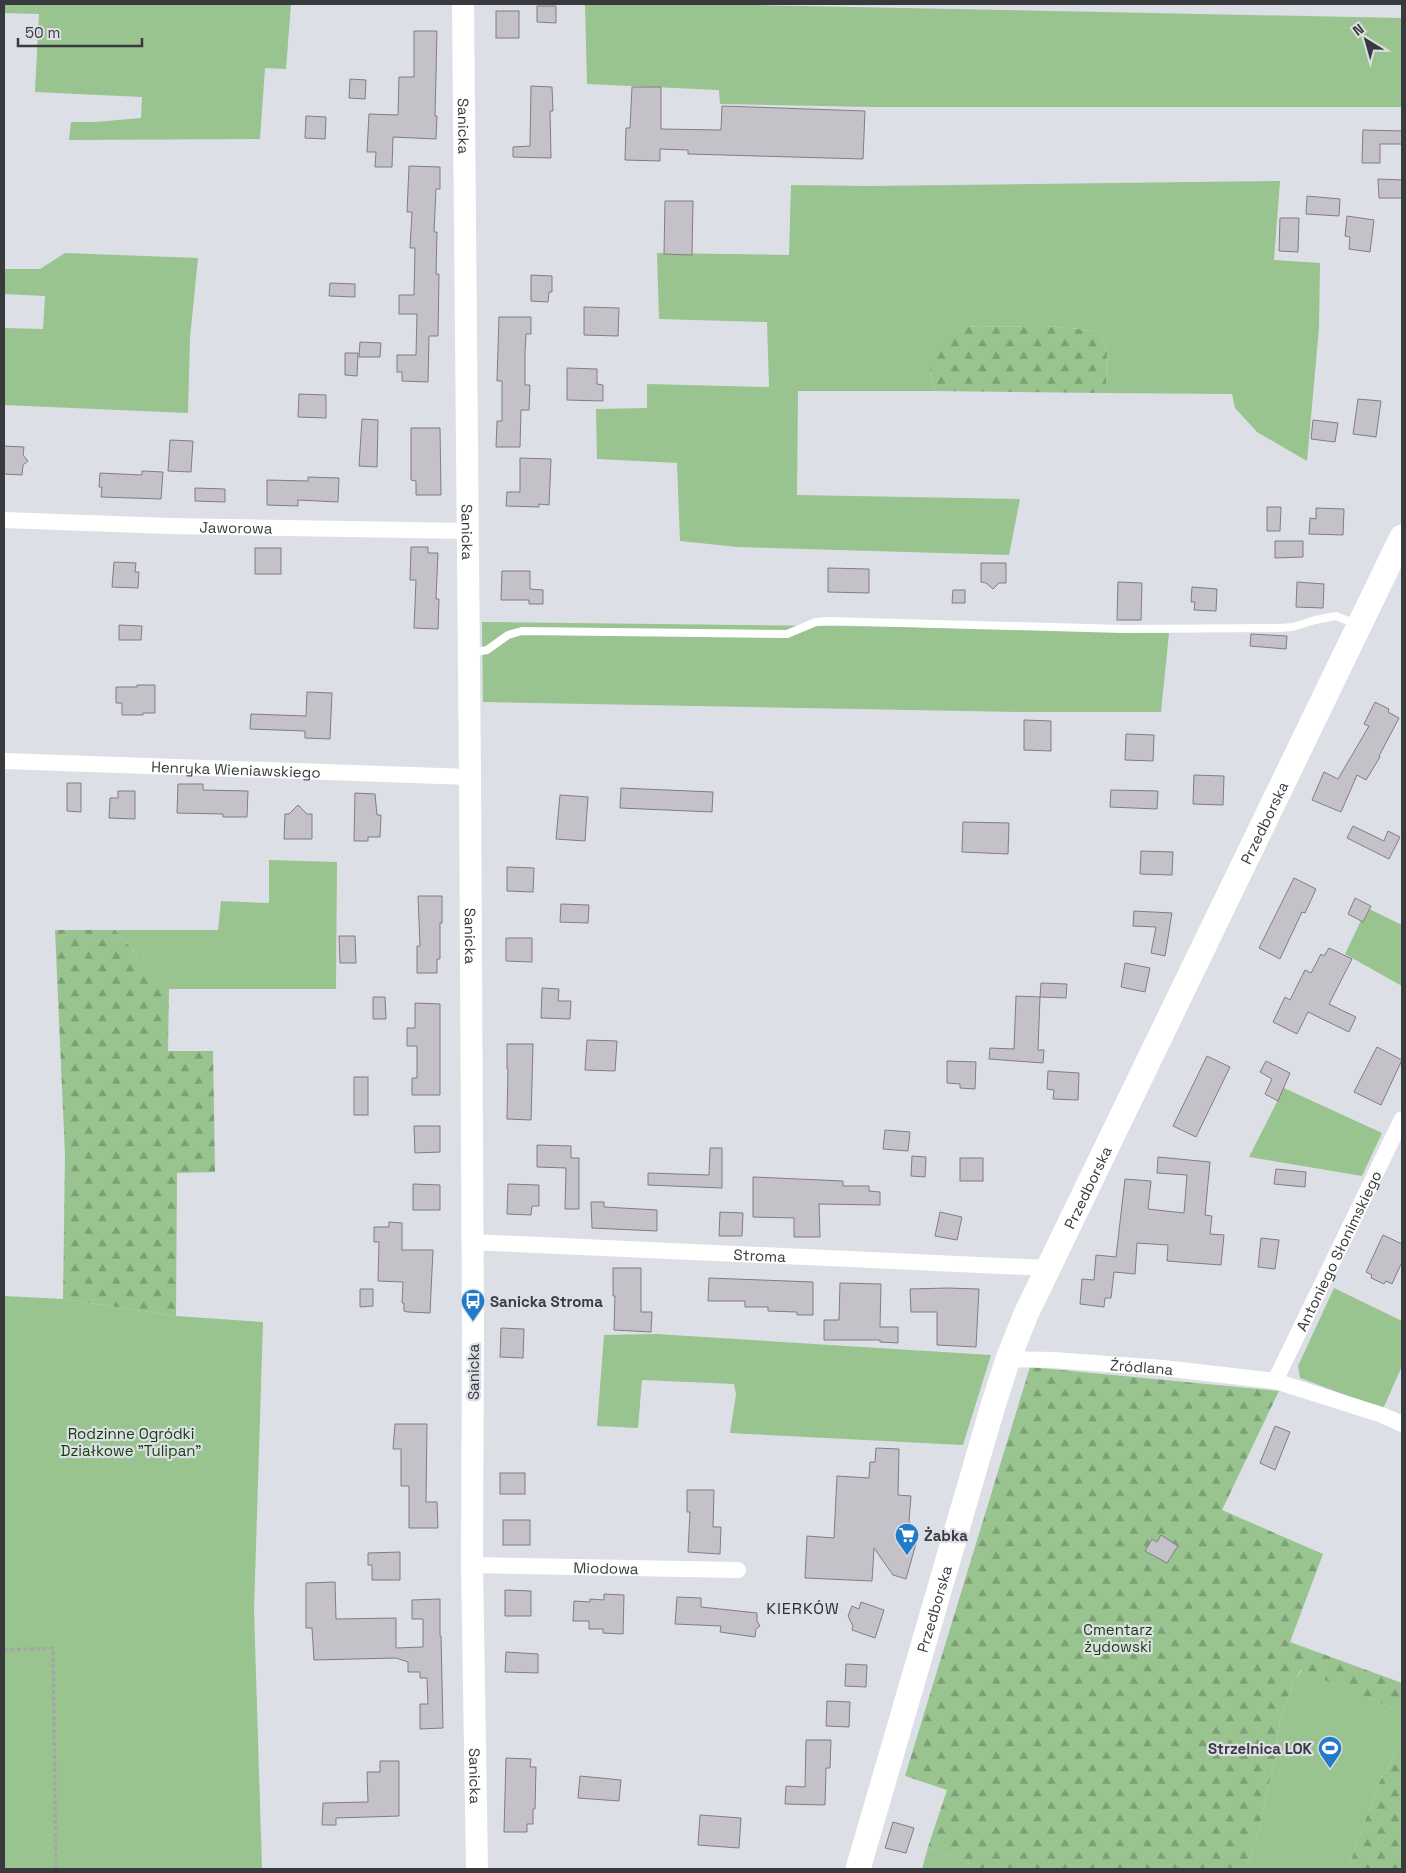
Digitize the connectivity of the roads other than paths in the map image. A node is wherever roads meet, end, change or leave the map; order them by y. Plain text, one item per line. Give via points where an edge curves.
1 (463, 4) edge
2 (4, 520) edge
3 (468, 531) junction
4 (1402, 537) edge
5 (1359, 625) junction
6 (469, 654) junction
7 (4, 761) edge
8 (470, 777) junction
9 (1402, 1119) edge
10 (472, 1242) junction
11 (1047, 1268) junction
12 (1008, 1359) junction
13 (1275, 1381) junction
14 (1402, 1424) edge
15 (472, 1565) junction
16 (738, 1570) dead end
17 (477, 1869) edge
18 (858, 1869) edge

1 - 3 street, Sanicka
2 - 3 street, Jaworowa
3 - 6 street, Sanicka
4 - 5 main road, Przedborska
5 - 6 lane via 1336,616 1279,628 1123,629 829,621 816,622 787,634 522,631 486,650
5 - 11 main road, Przedborska
6 - 8 street, Sanicka
7 - 8 street, Henryka Wieniawskiego
8 - 10 street, Sanicka
9 - 13 street, Antoniego Słonimskiego
10 - 11 street, Stroma
10 - 15 street, Sanicka
11 - 12 main road, Przedborska
12 - 13 street, Źródlana via 1163,1368
12 - 18 main road, Przedborska
13 - 14 street, Źródlana
15 - 16 street, Miodowa
15 - 17 street, Sanicka

